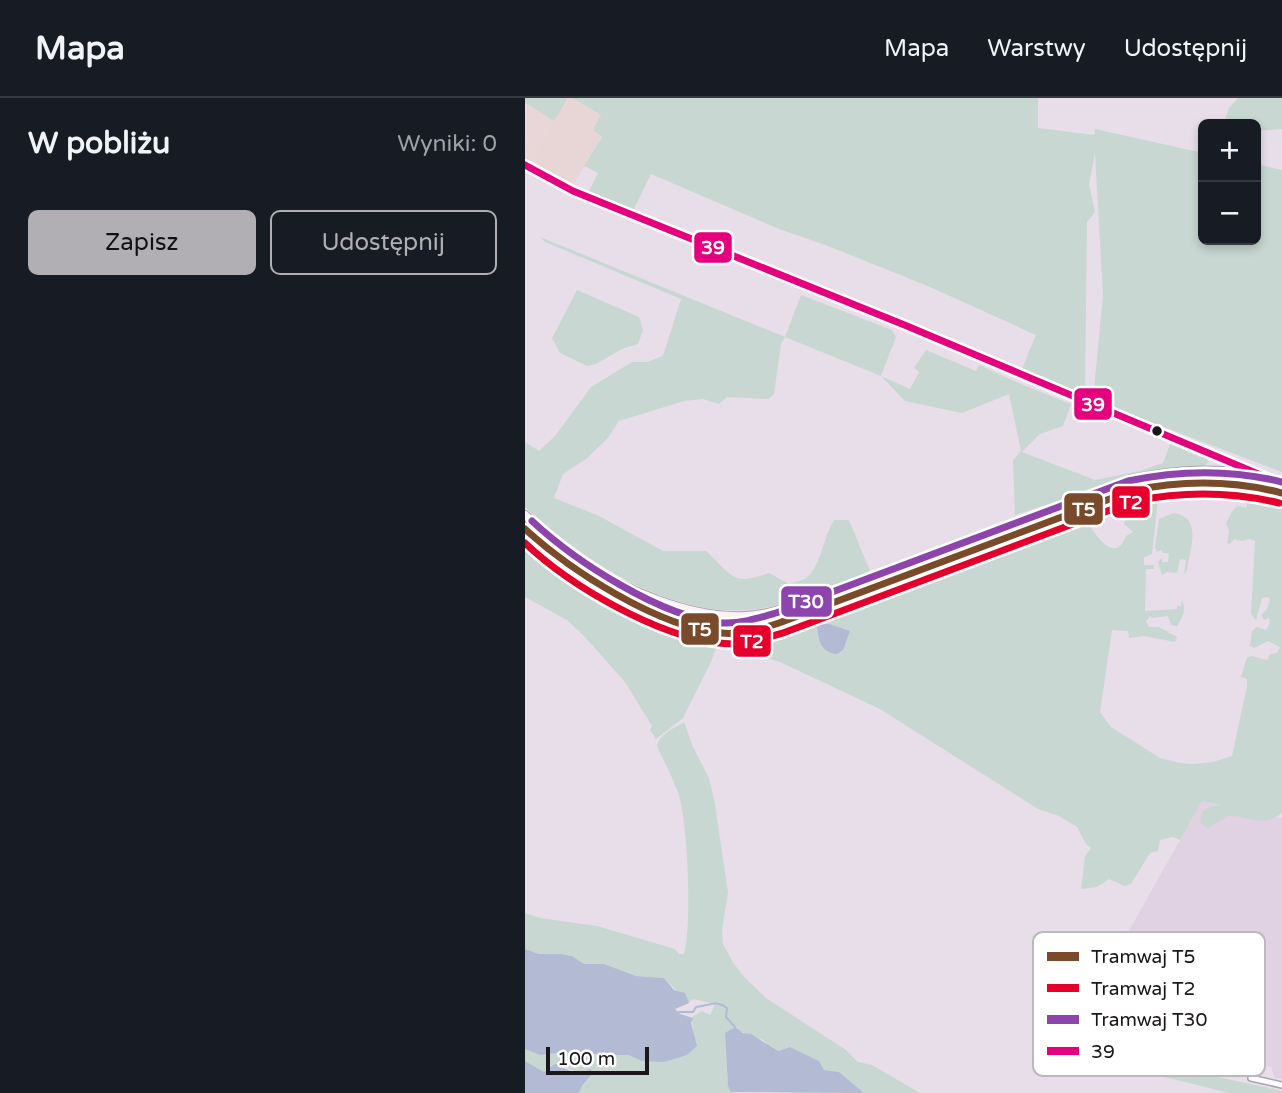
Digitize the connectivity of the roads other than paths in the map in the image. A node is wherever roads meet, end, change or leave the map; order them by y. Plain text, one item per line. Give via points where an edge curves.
1 (525, 165) edge
2 (1094, 406) dead end
3 (1282, 484) edge
4 (525, 515) edge
5 (1251, 1078) dead end
6 (1282, 1084) edge

1 - 2 street via 573,191
3 - 4 street via 1221,471 1172,472 1132,480 808,601 745,616 698,613 643,594 580,561
5 - 6 street

